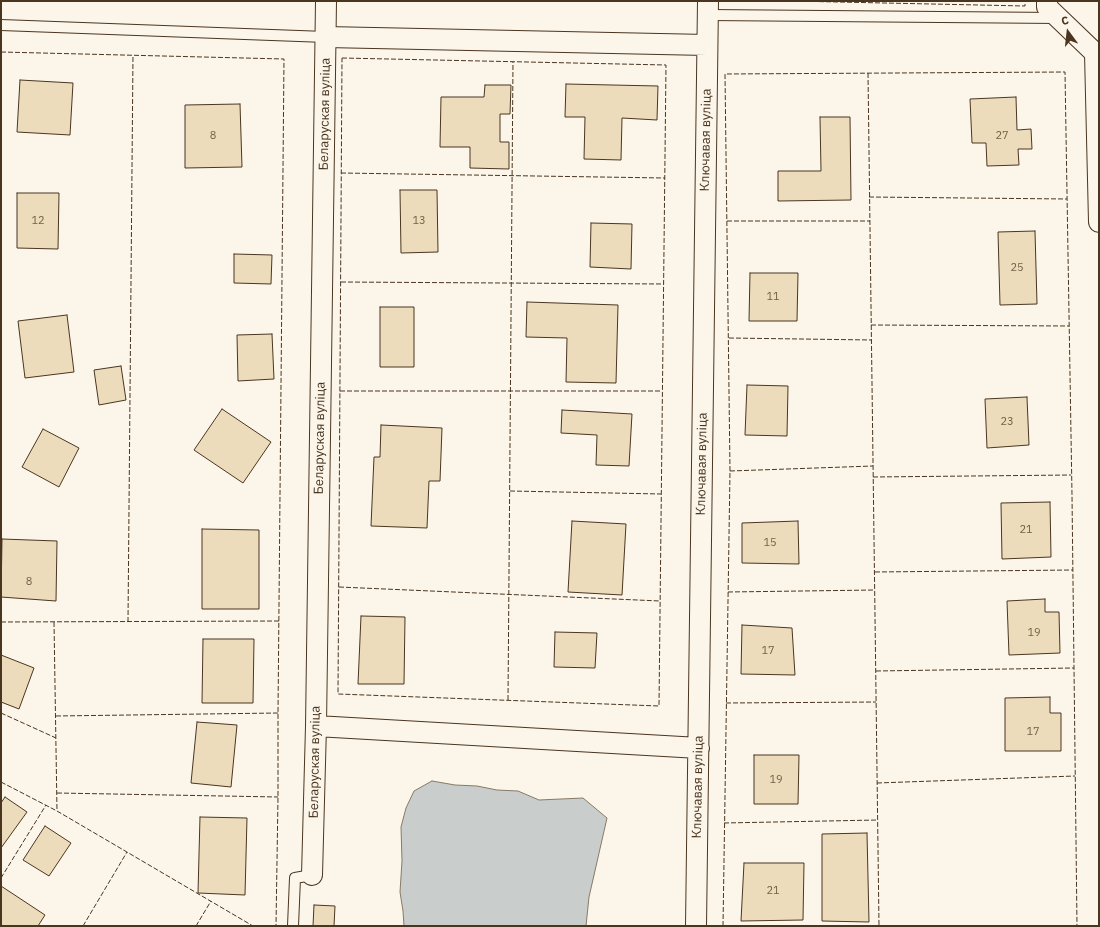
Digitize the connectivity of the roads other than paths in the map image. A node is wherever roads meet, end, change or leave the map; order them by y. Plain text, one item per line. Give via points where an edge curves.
1 (326, 1) edge
2 (1047, 1) edge
3 (708, 8) edge
4 (1059, 18) junction
5 (1, 25) edge
6 (326, 37) junction
7 (707, 44) junction
8 (1097, 53) edge
9 (1099, 222) edge
10 (316, 726) junction
11 (699, 748) junction
12 (312, 875) joint
13 (293, 926) edge
14 (696, 926) edge

1 - 6 street, Беларуская вуліца
2 - 4 street via 1047,7
3 - 4 lane
3 - 7 street, Ключавая вуліца
4 - 8 street
5 - 6 lane
6 - 7 street
6 - 10 street, Беларуская вуліца
7 - 11 street, Ключавая вуліца
8 - 9 street
10 - 11 street
10 - 12 street, Беларуская вуліца
11 - 14 street, Ключавая вуліца
12 - 13 lane via 295,878

